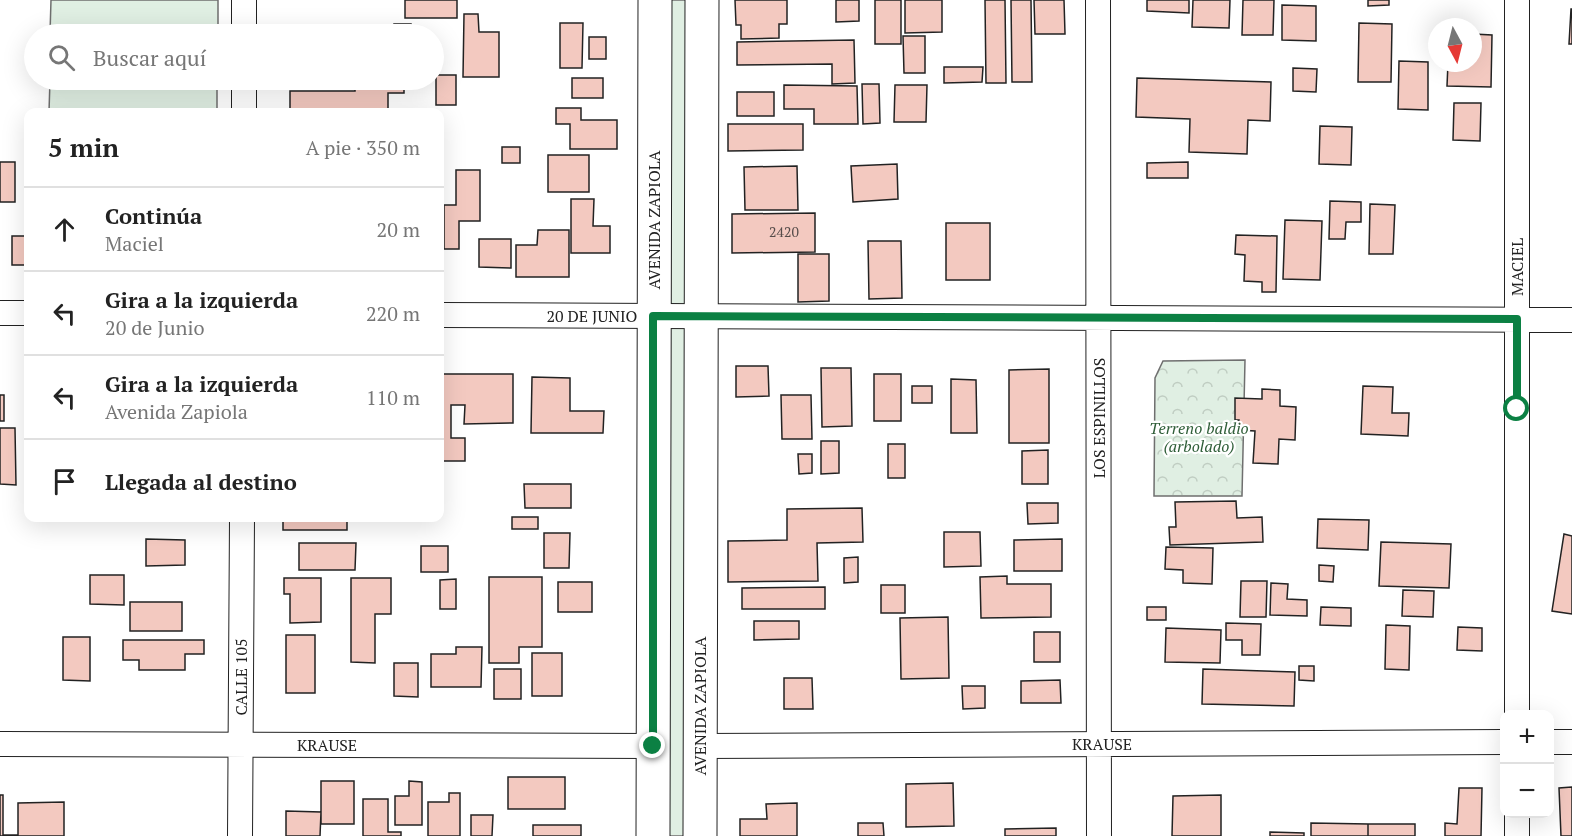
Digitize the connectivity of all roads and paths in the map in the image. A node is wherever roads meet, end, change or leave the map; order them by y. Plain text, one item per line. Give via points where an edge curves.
1 (244, 0) edge
2 (655, 0) edge
3 (702, 0) edge
4 (1098, 0) edge
5 (1517, 0) edge
6 (244, 24) edge
7 (244, 90) edge
8 (244, 108) edge
9 (0, 313) edge
10 (24, 313) edge
11 (444, 315) edge
12 (653, 316) junction
13 (700, 316) junction
14 (1099, 318) junction
15 (1517, 319) junction
16 (1572, 320) edge
17 (242, 522) edge
18 (1517, 710) edge
19 (1500, 742) edge
20 (1554, 742) edge
21 (1572, 742) edge
22 (0, 744) edge
23 (240, 744) junction
24 (1099, 744) junction
25 (653, 746) junction
26 (700, 746) junction
27 (1517, 818) edge
28 (240, 836) edge
29 (653, 836) edge
30 (700, 836) edge
31 (1099, 836) edge
32 (1517, 836) edge

1 - 6 street
2 - 12 main road, AVENIDA ZAPIOLA
3 - 13 main road, AVENIDA ZAPIOLA
4 - 14 street, LOS ESPINILLOS
5 - 15 street, MACIEL
7 - 8 street
9 - 10 street
11 - 12 street, 20 DE JUNIO
12 - 13 street, 20 DE JUNIO
12 - 25 main road, AVENIDA ZAPIOLA
13 - 14 street, 20 DE JUNIO
13 - 26 main road, AVENIDA ZAPIOLA
14 - 15 street, 20 DE JUNIO
14 - 24 street, LOS ESPINILLOS
15 - 16 street, 20 DE JUNIO
15 - 18 street, MACIEL
17 - 23 street, CALLE 105
19 - 24 street, KRAUSE
20 - 21 street
22 - 23 street, KRAUSE
23 - 25 street, KRAUSE
23 - 28 street, CALLE 105
24 - 26 street, KRAUSE
24 - 31 street, LOS ESPINILLOS
25 - 29 main road, AVENIDA ZAPIOLA
26 - 30 main road, AVENIDA ZAPIOLA
27 - 32 street

